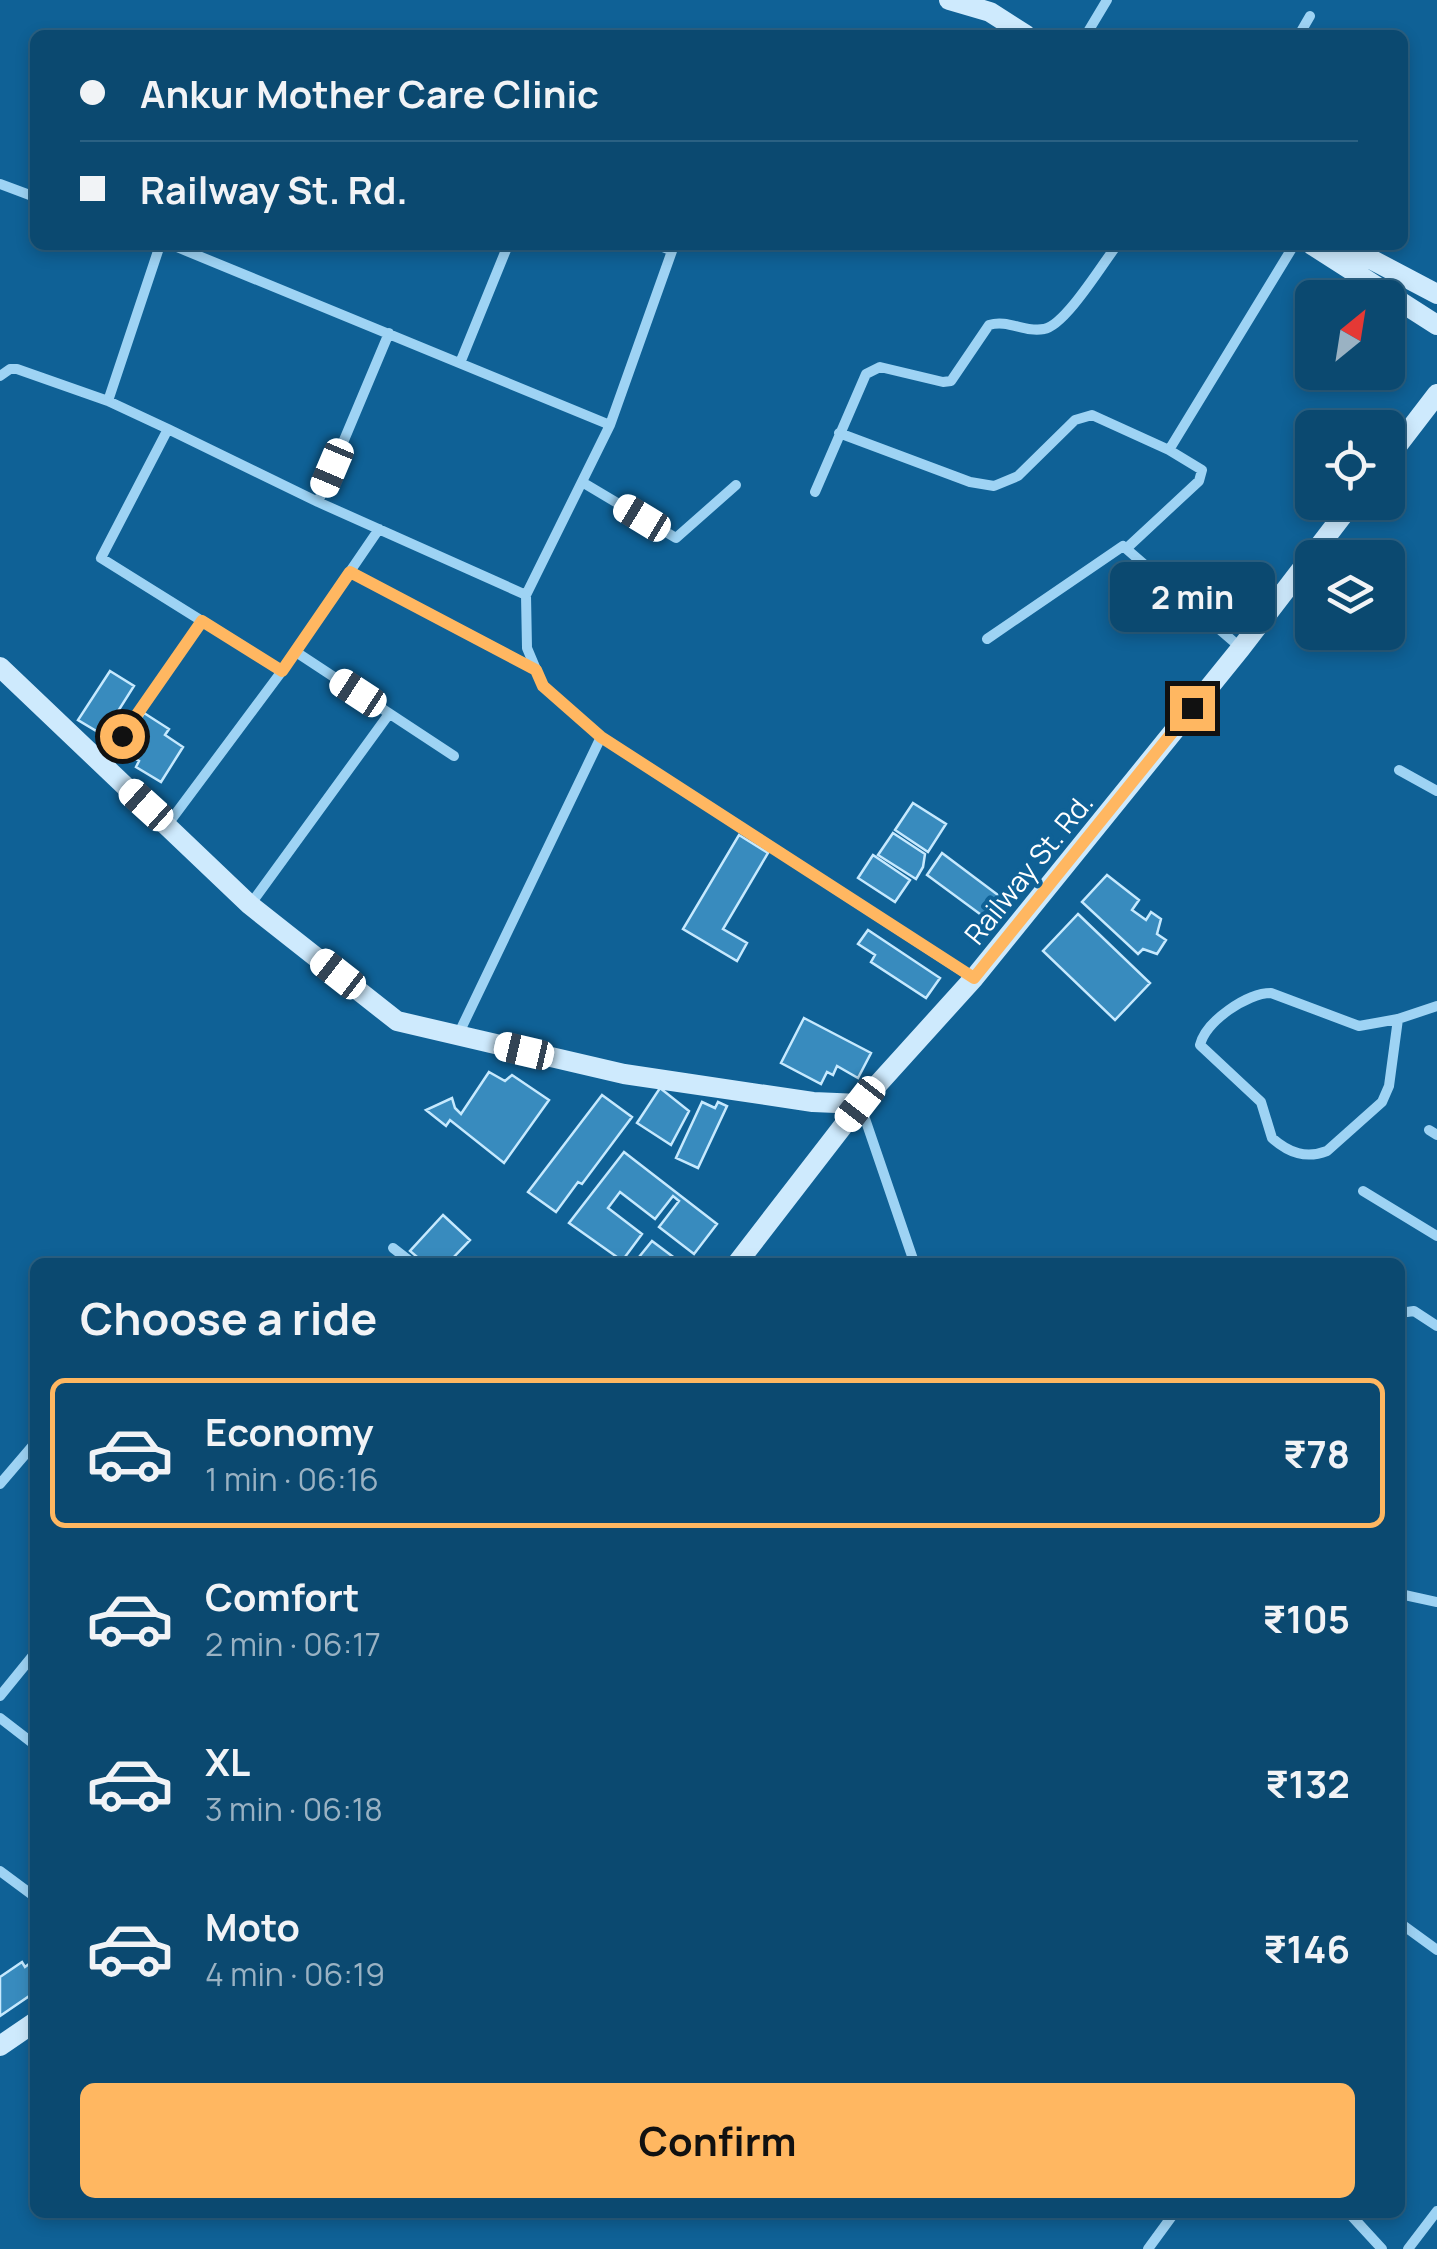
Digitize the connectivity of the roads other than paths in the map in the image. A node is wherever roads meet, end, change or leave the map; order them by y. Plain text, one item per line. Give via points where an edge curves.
1 (949, 0) edge
2 (1107, 0) edge
3 (986, 6) edge
4 (1310, 16) dead end
5 (1019, 30) edge
6 (1089, 30) edge
7 (1302, 30) edge
8 (0, 184) edge
9 (30, 194) edge
10 (158, 250) edge
11 (184, 250) edge
12 (506, 250) edge
13 (670, 250) edge
14 (1113, 250) edge
15 (1291, 250) edge
16 (1320, 250) edge
17 (1353, 250) edge
18 (1437, 294) edge
19 (1437, 324) edge
20 (390, 334) junction
21 (460, 363) junction
22 (0, 376) edge
23 (1437, 394) edge
24 (108, 401) junction
25 (610, 425) junction
26 (168, 428) junction
27 (839, 433) junction
28 (1405, 436) edge
29 (1169, 450) junction
30 (582, 482) junction
31 (736, 484) dead end
32 (815, 492) dead end
33 (318, 502) junction
34 (1339, 520) edge
35 (379, 529) junction
36 (1128, 547) junction
37 (350, 572) junction
38 (526, 596) junction
39 (202, 621) junction
40 (988, 638) dead end
41 (1241, 648) junction
42 (296, 652) junction
43 (0, 667) edge
44 (536, 670) junction
45 (282, 671) junction
46 (389, 714) junction
47 (601, 737) junction
48 (454, 756) dead end
49 (102, 766) junction
50 (1399, 770) dead end
51 (1437, 791) edge
52 (168, 824) junction
53 (250, 905) junction
54 (974, 978) junction
55 (1437, 1006) edge
56 (1398, 1019) junction
57 (458, 1035) junction
58 (860, 1104) junction
59 (1363, 1192) dead end
60 (1437, 1236) edge
61 (393, 1248) dead end
62 (405, 1258) edge
63 (741, 1258) edge
64 (913, 1258) edge
65 (1405, 1312) edge
66 (1437, 1326) edge
67 (30, 1449) edge
68 (0, 1484) edge
69 (1405, 1595) edge
70 (1437, 1602) edge
71 (30, 1659) edge
72 (0, 1696) edge
73 (0, 1718) edge
74 (30, 1741) edge
75 (0, 1871) edge
76 (30, 1893) edge
77 (1405, 1927) edge
78 (1437, 1950) edge
79 (30, 2025) edge
80 (0, 2046) edge
81 (1437, 2211) edge
82 (1171, 2218) edge
83 (1354, 2218) edge
84 (1148, 2249) edge
85 (1382, 2249) edge
86 (1408, 2249) edge

1 - 3 street
2 - 6 street
3 - 5 street
4 - 7 street
8 - 9 street
10 - 24 street
11 - 20 street
12 - 21 street
13 - 25 street
14 - 27 street via 1049,329 989,325 951,381 872,369 860,381
15 - 29 street
16 - 19 street
17 - 18 street
20 - 21 street
20 - 33 street
21 - 25 street
22 - 24 street via 17,369
23 - 28 street
24 - 26 street
25 - 30 street
26 - 33 street
26 - 39 street via 101,558
27 - 29 street via 982,486 1018,476 1084,415
27 - 32 street
29 - 36 street via 1202,474
30 - 31 street via 676,538
30 - 38 street
33 - 35 street
34 - 41 street, Railway St. Rd.
35 - 37 street
35 - 38 street
36 - 40 street via 1120,546
36 - 41 street
37 - 42 street
37 - 44 street
38 - 44 street via 527,648
39 - 45 street
39 - 49 street
41 - 54 street, Railway St. Rd.
42 - 45 street
42 - 46 street
43 - 49 street
44 - 47 street via 543,686
45 - 52 street
46 - 48 street
46 - 53 street
47 - 54 street
47 - 57 street
49 - 52 street
50 - 51 street
52 - 53 street
53 - 57 street via 397,1021
54 - 58 street, Railway St. Rd.
55 - 56 street
56 - 56 street via 1359,1026 1260,993 1206,1031 1200,1045 1261,1102 1272,1138 1295,1153 1317,1155 1382,1102
57 - 58 street via 624,1074
58 - 63 street, Railway St. Rd.
58 - 64 street
59 - 60 street
61 - 62 street
65 - 66 street
67 - 68 street
69 - 70 street
71 - 72 street
73 - 74 street
75 - 76 street
77 - 78 street
79 - 80 street
81 - 86 street
82 - 84 street
83 - 85 street

